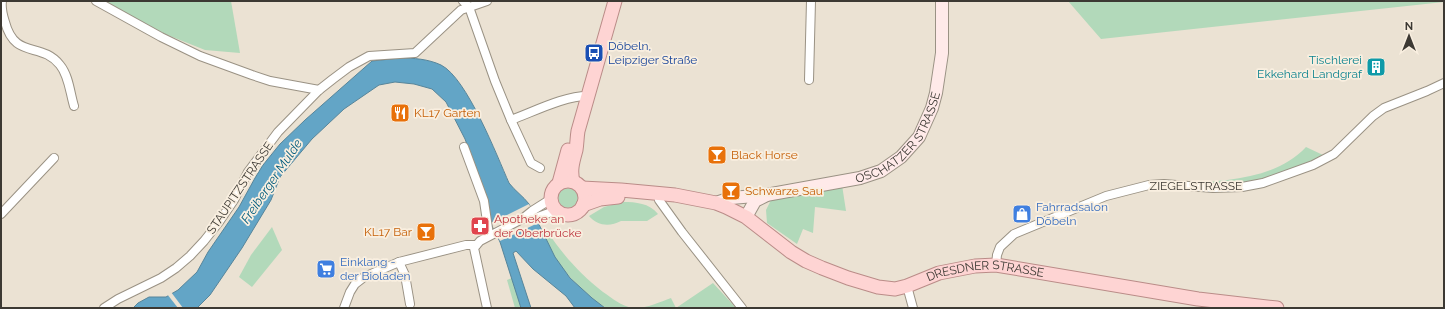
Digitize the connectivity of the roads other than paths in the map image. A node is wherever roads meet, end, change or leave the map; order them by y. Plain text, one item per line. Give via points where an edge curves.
1 (2, 1) edge
2 (96, 1) edge
3 (487, 1) edge
4 (615, 1) edge
5 (811, 1) edge
6 (942, 1) edge
7 (466, 4) edge
8 (809, 80) dead end
9 (1444, 83) edge
10 (318, 90) junction
11 (589, 96) junction
12 (74, 106) dead end
13 (511, 120) junction
14 (578, 131) junction
15 (464, 147) dead end
16 (54, 158) dead end
17 (540, 168) dead end
18 (559, 184) junction
19 (577, 185) junction
20 (766, 195) junction
21 (693, 199) junction
22 (659, 200) junction
23 (716, 204) junction
24 (554, 205) junction
25 (583, 205) junction
26 (1, 214) edge
27 (534, 214) junction
28 (746, 217) junction
29 (492, 234) junction
30 (476, 245) junction
31 (399, 262) junction
32 (996, 265) junction
33 (907, 286) junction
34 (410, 304) dead end
35 (104, 308) edge
36 (344, 308) edge
37 (487, 308) edge
38 (742, 308) edge
39 (913, 308) edge
40 (1277, 308) edge

1 - 12 street via 7,28 16,44 44,52 61,65 67,76
2 - 10 street via 161,38 200,56 264,79
3 - 7 street, STAUPITZSTRASSE
4 - 11 main road
5 - 8 street
6 - 20 main road, OSCHATZER STRASSE via 942,53 936,93 926,123 910,148 892,165 871,175
7 - 10 street, STAUPITZSTRASSE via 415,53 369,56
7 - 13 street
9 - 32 street, ZIEGELSTRASSE via 1384,108 1372,116 1334,154 1313,165 1263,183 1242,187 1213,188 1164,184 1149,185 1106,196 1014,234 1000,247
10 - 35 street, STAUPITZSTRASSE via 278,132 248,172 234,200 204,242 161,278
11 - 13 street via 568,99
11 - 14 main road
13 - 17 street via 531,163
14 - 18 main road via 568,148
14 - 19 main road via 571,175
15 - 29 street via 484,201
16 - 26 street
18 - 19 main road via 566,181
18 - 24 main road via 553,189
19 - 21 main road, DRESDNER STRASSE
19 - 25 main road via 584,194
20 - 23 main road, OSCHATZER STRASSE via 731,198
20 - 28 main road via 755,201
21 - 22 main road via 674,202
21 - 23 main road, DRESDNER STRASSE
22 - 25 main road via 612,197
22 - 38 street
23 - 28 main road, DRESDNER STRASSE
24 - 25 main road via 565,214 580,210
24 - 27 street
24 - 27 street
27 - 29 street
28 - 33 main road, DRESDNER STRASSE via 791,252 822,268 878,287 895,289
29 - 30 street
30 - 31 street via 466,245
30 - 37 street via 474,252
31 - 34 street via 405,275
31 - 36 street via 364,277 355,284
32 - 33 main road, DRESDNER STRASSE via 939,273
32 - 40 main road, DRESDNER STRASSE via 1198,299
33 - 39 street

